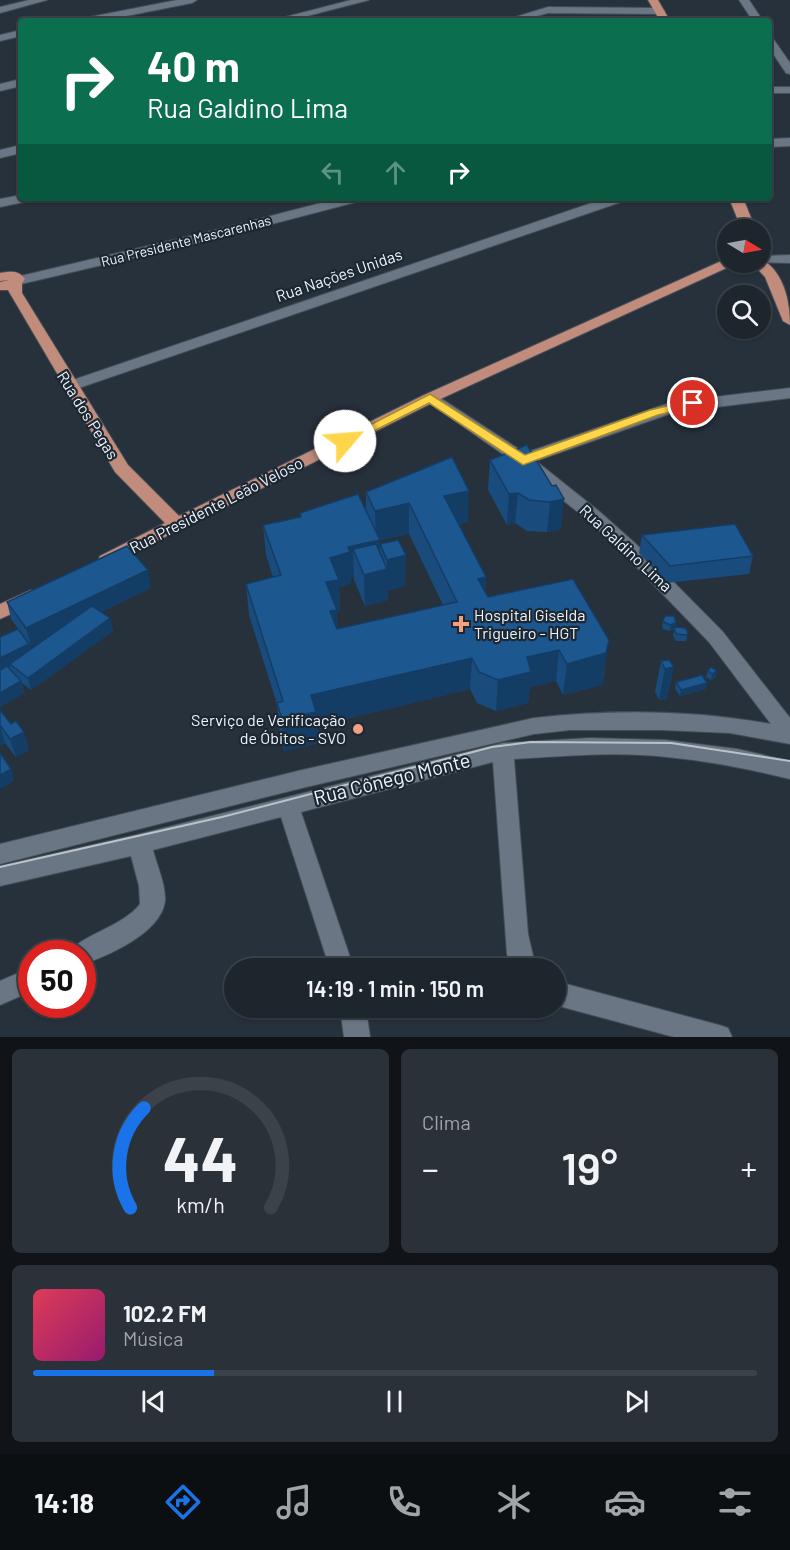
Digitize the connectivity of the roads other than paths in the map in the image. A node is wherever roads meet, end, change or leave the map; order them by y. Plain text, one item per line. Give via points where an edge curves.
1 (42, 0) edge
2 (192, 0) edge
3 (364, 0) edge
4 (653, 0) edge
5 (744, 0) edge
6 (118, 6) dead end
7 (0, 10) edge
8 (549, 10) edge
9 (127, 13) junction
10 (662, 16) edge
11 (101, 18) edge
12 (135, 18) edge
13 (287, 18) edge
14 (518, 18) edge
15 (756, 18) edge
16 (18, 34) edge
17 (0, 38) edge
18 (772, 45) edge
19 (790, 71) edge
20 (18, 83) edge
21 (0, 88) edge
22 (772, 90) edge
23 (790, 90) edge
24 (790, 142) edge
25 (772, 143) edge
26 (18, 150) edge
27 (0, 154) edge
28 (18, 199) edge
29 (298, 201) edge
30 (344, 201) edge
31 (610, 201) edge
32 (737, 201) edge
33 (0, 203) edge
34 (745, 219) edge
35 (790, 259) edge
36 (771, 262) edge
37 (717, 265) edge
38 (769, 273) edge
39 (8, 280) edge
40 (790, 321) edge
41 (70, 386) junction
42 (790, 393) edge
43 (430, 398) junction
44 (523, 460) junction
45 (177, 525) junction
46 (91, 567) edge
47 (48, 589) edge
48 (0, 612) edge
49 (790, 735) edge
50 (503, 751) junction
51 (790, 770) edge
52 (288, 805) junction
53 (140, 844) junction
54 (0, 854) edge
55 (0, 876) edge
56 (96, 947) edge
57 (338, 958) edge
58 (520, 958) edge
59 (18, 985) edge
60 (0, 993) edge
61 (566, 996) edge
62 (354, 1018) edge
63 (357, 1037) edge
64 (719, 1037) edge

1 - 7 street
2 - 9 street
3 - 13 street
4 - 10 main road
5 - 15 street
6 - 9 street
8 - 10 street
8 - 14 street
9 - 11 street
9 - 12 street
16 - 17 street
18 - 19 street
20 - 21 street
22 - 23 street
24 - 25 street
26 - 27 street
28 - 33 street
29 - 39 street, Rua Presidente Mascarenhas
30 - 39 street, Rua Presidente Mascarenhas via 226,232
31 - 41 street, Rua Nações Unidas
32 - 34 main road
35 - 36 street
37 - 43 main road, Rua Presidente Leão Veloso
38 - 40 main road
39 - 41 main road, Rua dos Pegas
41 - 45 main road, Rua dos Pegas via 121,468
42 - 44 street via 672,407
43 - 44 street, Rua Galdino Lima
43 - 45 main road, Rua Presidente Leão Veloso
44 - 49 street, Rua Galdino Lima via 630,549 716,637
45 - 46 main road, Rua Presidente Leão Veloso
47 - 48 main road
49 - 54 street, Rua Cônego Monte via 730,725 662,722 534,726
50 - 51 street, Rua Cônego Monte via 590,746 665,748
50 - 52 street, Rua Cônego Monte
50 - 58 street
52 - 53 street, Rua Cônego Monte
52 - 57 street
53 - 55 street, Rua Cônego Monte
53 - 56 street via 153,900 151,908 147,916
59 - 60 street
61 - 64 street
62 - 63 street

